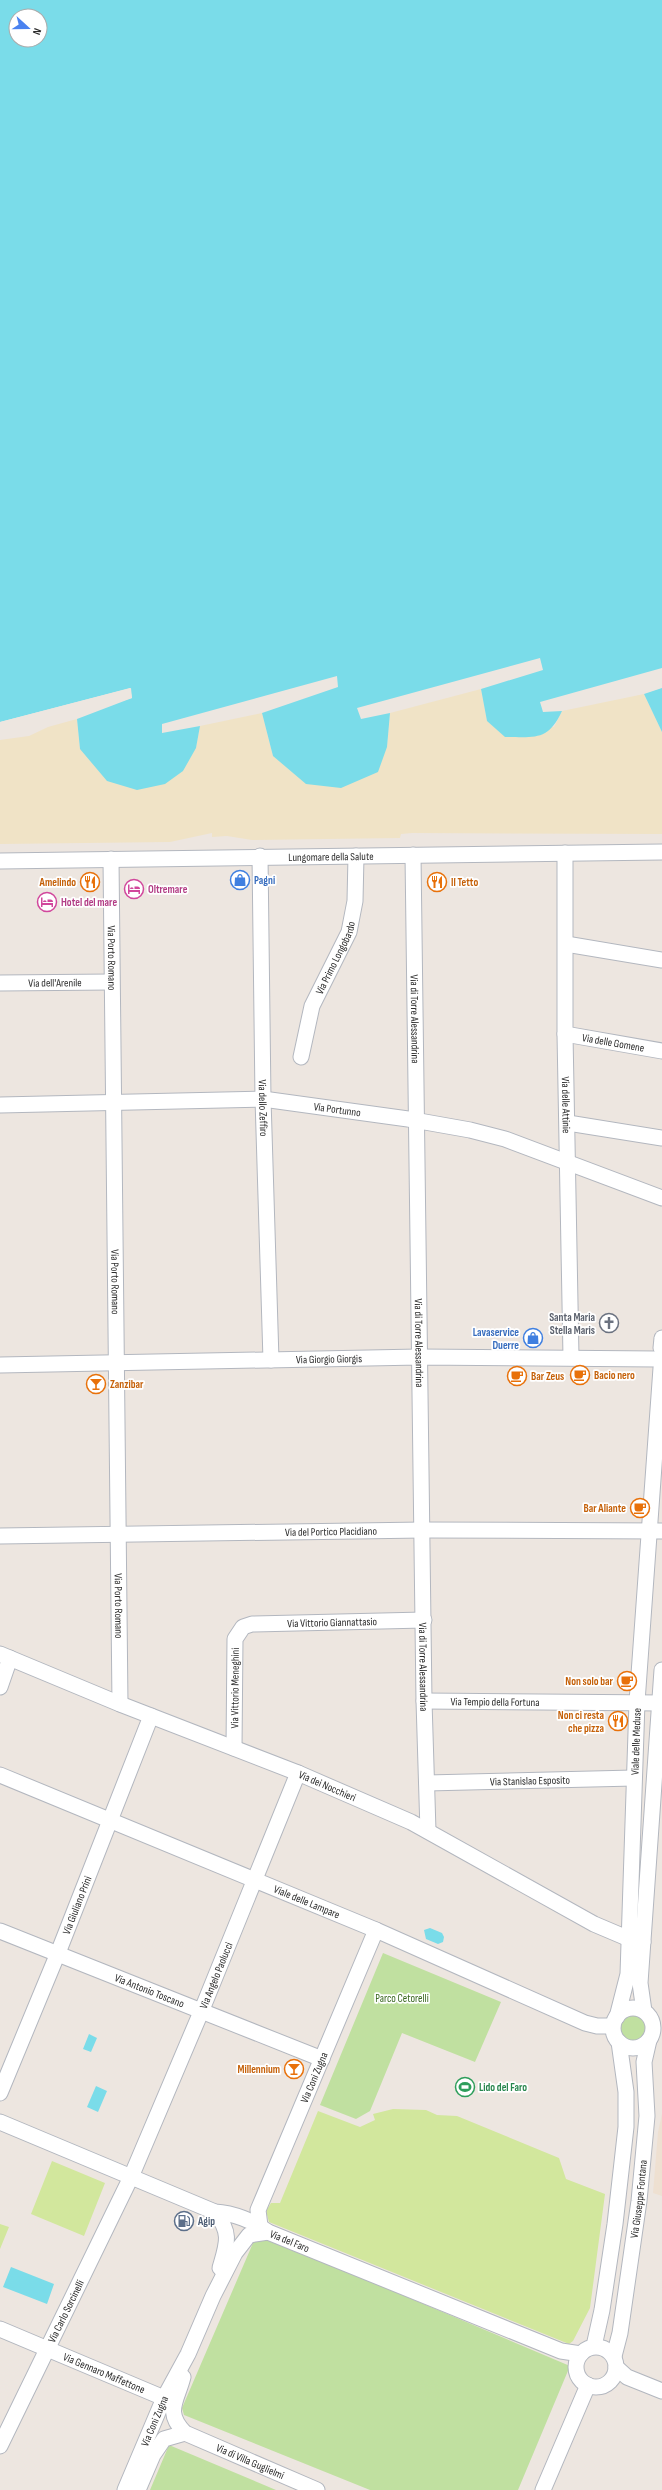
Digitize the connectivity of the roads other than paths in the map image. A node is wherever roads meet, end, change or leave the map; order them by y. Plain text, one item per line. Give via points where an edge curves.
1 (662, 852) edge
2 (565, 853) junction
3 (260, 856) junction
4 (356, 856) junction
5 (413, 856) junction
6 (111, 859) junction
7 (0, 861) edge
8 (566, 944) junction
9 (662, 960) edge
10 (0, 982) edge
11 (111, 982) junction
12 (565, 1034) junction
13 (662, 1050) edge
14 (301, 1057) dead end
15 (264, 1099) junction
16 (113, 1102) junction
17 (0, 1105) edge
18 (417, 1121) junction
19 (568, 1123) junction
20 (662, 1138) edge
21 (569, 1161) junction
22 (662, 1198) edge
23 (661, 1355) edge
24 (419, 1357) junction
25 (571, 1358) junction
26 (271, 1360) junction
27 (116, 1364) junction
28 (0, 1365) edge
29 (423, 1530) junction
30 (655, 1531) edge
31 (118, 1534) junction
32 (0, 1536) edge
33 (424, 1620) junction
34 (241, 1628) joint
35 (5, 1656) edge
36 (662, 1670) edge
37 (0, 1686) edge
38 (424, 1701) junction
39 (637, 1702) junction
40 (661, 1702) edge
41 (120, 1704) junction
42 (151, 1716) junction
43 (234, 1748) junction
44 (298, 1773) junction
45 (0, 1775) edge
46 (634, 1778) junction
47 (426, 1783) junction
48 (110, 1821) junction
49 (428, 1831) junction
50 (631, 1836) junction
51 (656, 1838) edge
52 (255, 1880) junction
53 (376, 1930) junction
54 (0, 1931) edge
55 (627, 1938) junction
56 (643, 1942) junction
57 (58, 1953) junction
58 (201, 2012) junction
59 (653, 2020) edge
60 (615, 2022) junction
61 (649, 2040) junction
62 (619, 2042) junction
63 (322, 2059) junction
64 (0, 2093) edge
65 (0, 2122) edge
66 (131, 2176) junction
67 (215, 2212) junction
68 (264, 2229) junction
69 (213, 2296) junction
70 (0, 2329) edge
71 (48, 2347) junction
72 (588, 2350) junction
73 (188, 2354) junction
74 (615, 2362) junction
75 (588, 2385) junction
76 (662, 2391) edge
77 (164, 2398) junction
78 (185, 2433) junction
79 (0, 2444) edge
80 (125, 2490) edge
81 (138, 2490) edge
82 (317, 2490) edge
83 (543, 2490) edge

1 - 2 street, Lungomare della Salute
2 - 5 street, Lungomare della Salute
2 - 8 street, Via delle Attinie
3 - 4 street, Lungomare della Salute
3 - 6 street, Lungomare della Salute
3 - 15 street, Via dello Zeffiro
4 - 5 street, Lungomare della Salute
4 - 14 street, Via Primo Longobardo via 355,901 349,932 312,1006
5 - 18 street, Via di Torre Alessandrina
6 - 7 street, Lungomare della Salute
6 - 11 street, Via Porto Romano
8 - 9 street
8 - 12 street, Via delle Attinie
10 - 11 street, Via dell'Arenile
11 - 16 street, Via Porto Romano
12 - 13 street, Via delle Gomene
12 - 19 street, Via delle Attinie
15 - 16 street, Via Portunno
15 - 18 street, Via Portunno
15 - 26 street, Via dello Zeffiro
16 - 17 street, Via Portunno
16 - 27 street, Via Porto Romano
18 - 21 street, Via Portunno via 493,1135
18 - 24 street, Via di Torre Alessandrina
19 - 20 street
19 - 21 street, Via delle Attinie
21 - 22 street, Via Portunno
21 - 25 street, Via delle Attinie
23 - 25 street, Via Giorgio Giorgis
23 - 30 street, Viale delle Meduse
24 - 25 street, Via Giorgio Giorgis
24 - 26 street, Via Giorgio Giorgis
24 - 29 street, Via di Torre Alessandrina
26 - 27 street, Via Giorgio Giorgis
27 - 28 street, Via Giorgio Giorgis
27 - 31 street, Via Porto Romano
29 - 30 street, Via del Portico Placidiano
29 - 31 street, Via del Portico Placidiano
29 - 33 street, Via di Torre Alessandrina
30 - 39 street, Viale delle Meduse
31 - 32 street, Via del Portico Placidiano
31 - 41 street, Via Porto Romano
33 - 34 street, Via Vittorio Giannattasio via 252,1624
33 - 38 street, Via di Torre Alessandrina
34 - 43 street, Via Vittorio Meneghini via 235,1640
35 - 37 street
35 - 41 street, Via dei Nocchieri
36 - 40 street, Viale delle Meduse
38 - 39 street, Via Tempio della Fortuna
38 - 47 street, Via di Torre Alessandrina
39 - 40 street, Via Tempio della Fortuna
39 - 46 street, Viale delle Meduse
40 - 51 street, Viale delle Meduse
41 - 42 street, Via dei Nocchieri
42 - 43 street, Via dei Nocchieri
42 - 48 street, Via Giuliano Prini
43 - 44 street, Via dei Nocchieri
44 - 49 street, Via dei Nocchieri
44 - 52 street, Via Angelo Paolucci
45 - 48 street, Viale delle Lampare
46 - 47 street, Via Stanislao Esposito
46 - 50 street, Viale delle Meduse
47 - 49 street, Via di Torre Alessandrina
48 - 52 street, Viale delle Lampare
48 - 57 street, Via Giuliano Prini
49 - 55 street, Via dei Nocchieri via 589,1921
50 - 51 street
50 - 55 street, Viale delle Meduse
51 - 56 street, Viale delle Meduse
52 - 53 street, Viale delle Lampare
52 - 58 street, Via Angelo Paolucci
53 - 60 street, Viale delle Lampare via 581,2022 597,2026
53 - 63 street, Via Coni Zugna
54 - 57 street, Via Antonio Toscano
55 - 56 street, Via dei Nocchieri
55 - 60 street, Viale delle Meduse via 628,1974
56 - 59 street, Viale delle Meduse via 640,1982
57 - 58 street, Via Antonio Toscano
57 - 64 street, Via Giuliano Prini
58 - 63 street, Via Antonio Toscano
58 - 66 street, Via Angelo Paolucci
59 - 60 street via 638,2008 626,2009
59 - 61 street
60 - 62 street
61 - 62 street via 644,2045 631,2048
61 - 74 street, Via Giuseppe Fontana via 644,2062 647,2116 640,2194
62 - 72 street, Via Giuseppe Fontana via 626,2092 625,2135 602,2310
63 - 68 street, Via Coni Zugna via 258,2210
65 - 66 street, Via del Faro
66 - 67 street, Via del Faro
66 - 71 street, Via Carlo Sorcinelli
67 - 68 street, Via del Faro via 226,2213
67 - 69 street, Via Coni Zugna via 224,2223 228,2235
68 - 69 street, Via Coni Zugna via 249,2234 244,2239
68 - 72 street, Via del Faro via 561,2351
69 - 73 street, Via Coni Zugna
70 - 71 street, Via Gennaro Maffettone
71 - 77 street, Via Gennaro Maffettone
71 - 79 street, Via Carlo Sorcinelli
72 - 74 street via 605,2349
72 - 75 street via 577,2371
73 - 77 street, Via Coni Zugna
73 - 78 street, Via Coni Zugna via 172,2416
74 - 75 street via 612,2379 607,2384 598,2387
74 - 76 street via 631,2379
75 - 83 street
77 - 80 street, Via Coni Zugna
78 - 81 street, Via Coni Zugna via 164,2439 153,2455
78 - 82 street, Via di Villa Guglielmi

